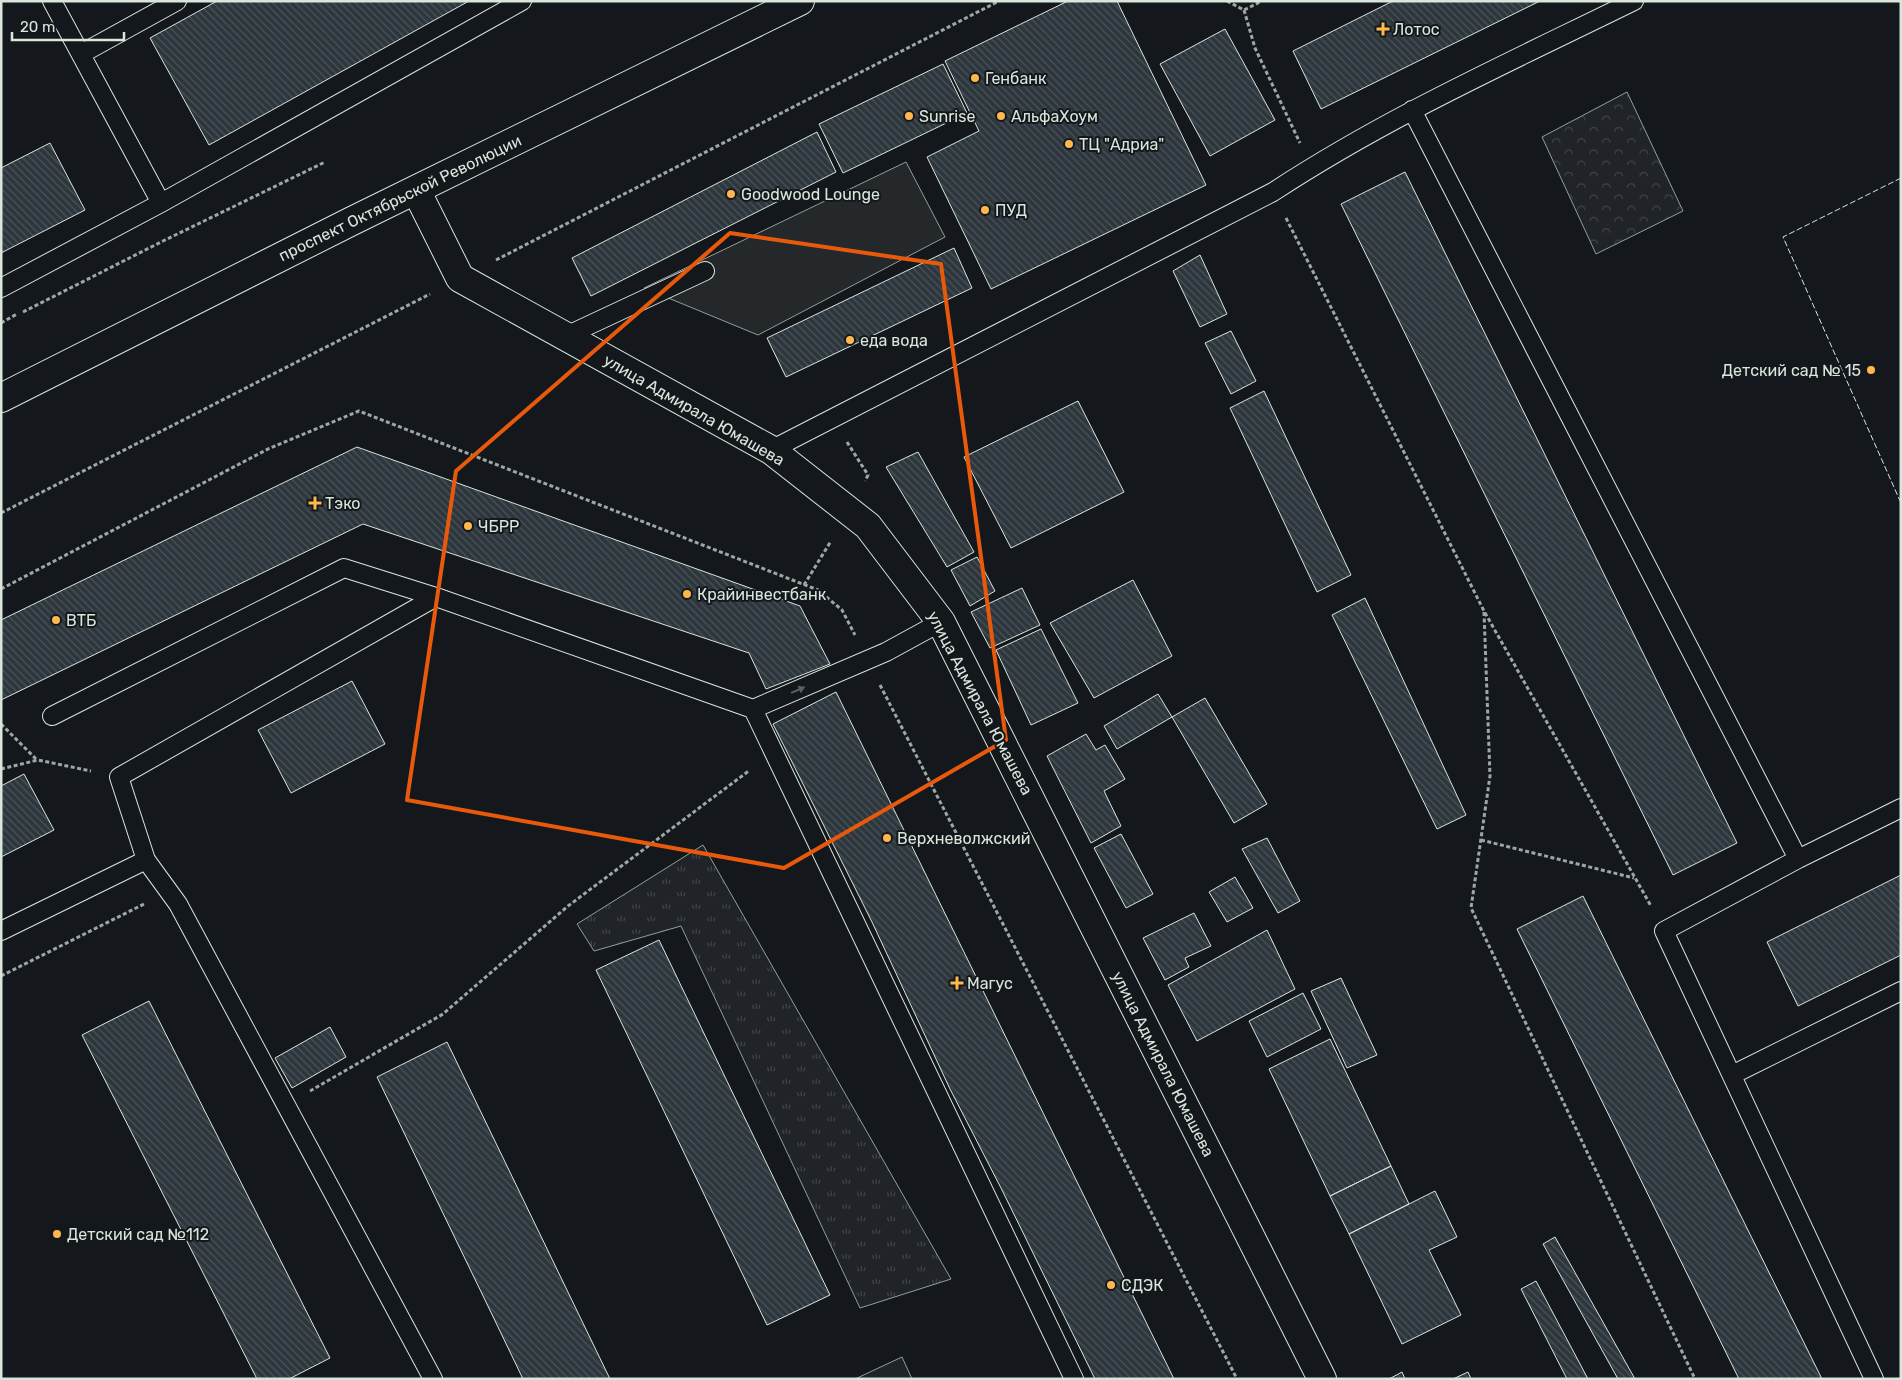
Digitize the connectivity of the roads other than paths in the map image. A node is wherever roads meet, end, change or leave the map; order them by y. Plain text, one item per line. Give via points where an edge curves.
1 (52, 1) edge
2 (177, 1) edge
3 (522, 1) edge
4 (800, 1) edge
5 (1634, 1) edge
6 (81, 54) junction
7 (1412, 110) junction
8 (416, 190) junction
9 (161, 203) junction
10 (705, 271) dead end
11 (1, 288) edge
12 (566, 336) junction
13 (1, 398) edge
14 (771, 450) junction
15 (436, 597) junction
16 (941, 622) junction
17 (753, 709) junction
18 (52, 716) dead end
19 (1901, 808) edge
20 (1798, 859) junction
21 (146, 860) junction
22 (1, 930) edge
23 (1901, 991) edge
24 (1732, 1075) junction
25 (433, 1379) edge
26 (1074, 1379) edge
27 (1322, 1379) edge
28 (1874, 1379) edge

1 - 6 lane
2 - 6 lane
3 - 9 lane
4 - 8 street, проспект Октябрьской Революции
5 - 7 lane
6 - 9 lane
7 - 14 lane via 1312,166 1273,192
7 - 20 lane
8 - 12 street, улица Адмирала Юмашева via 460,278
8 - 13 street, проспект Октябрьской Революции
9 - 11 lane
10 - 12 lane
12 - 14 street, улица Адмирала Юмашева
14 - 16 street, улица Адмирала Юмашева via 868,526
15 - 17 lane
15 - 18 lane via 344,568
15 - 21 lane via 118,777
17 -> 16 lane via 867,660
16 - 27 street, улица Адмирала Юмашева
17 - 26 lane
19 - 20 lane
20 - 24 lane via 1664,931
21 - 22 lane
21 - 25 lane via 178,904
23 - 24 lane
24 - 28 lane

